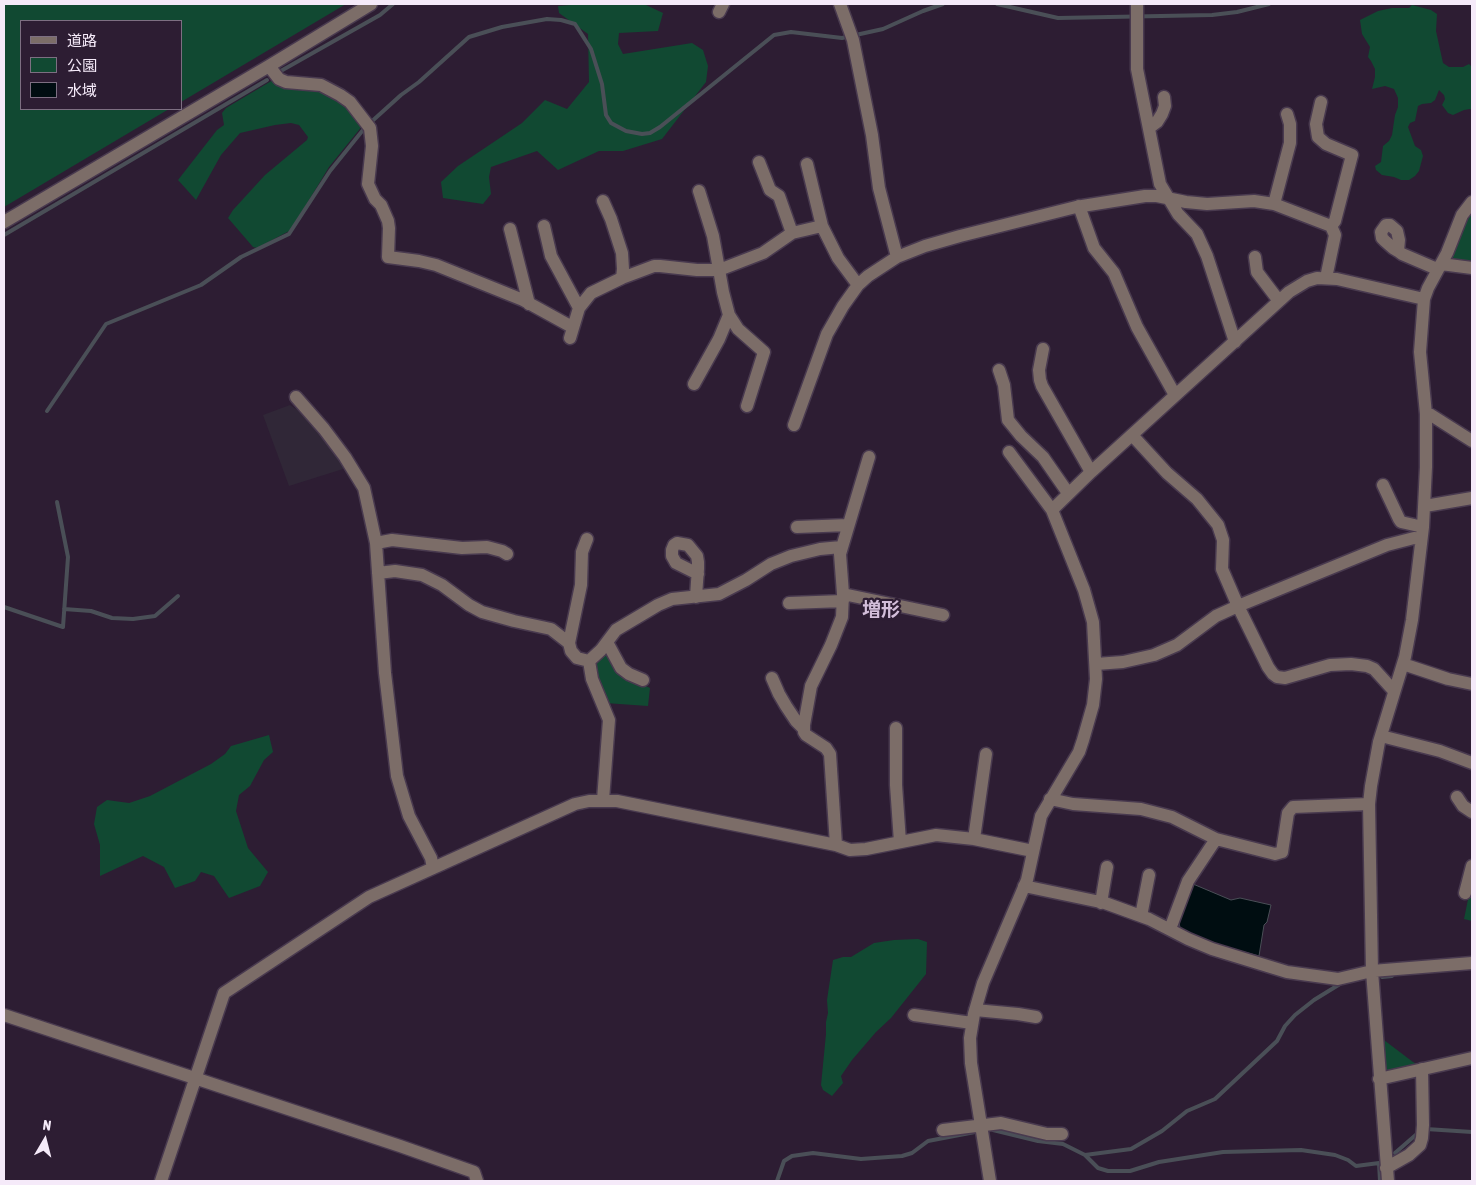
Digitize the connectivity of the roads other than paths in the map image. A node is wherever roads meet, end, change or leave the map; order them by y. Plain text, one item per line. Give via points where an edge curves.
1 (371, 4) edge
2 (840, 4) edge
3 (1136, 12) edge
4 (269, 66) junction
5 (1164, 97) dead end
6 (1321, 102) dead end
7 (1287, 114) dead end
8 (1149, 128) junction
9 (759, 162) dead end
10 (807, 164) dead end
11 (699, 191) dead end
12 (1169, 198) junction
13 (603, 201) dead end
14 (1472, 202) edge
15 (1274, 204) junction
16 (1079, 206) junction
17 (4, 222) edge
18 (544, 226) dead end
19 (822, 226) junction
20 (1331, 226) junction
21 (510, 228) dead end
22 (792, 233) junction
23 (1398, 251) dead end
24 (1255, 256) dead end
25 (897, 257) junction
26 (1439, 267) junction
27 (1472, 268) edge
28 (719, 270) junction
29 (622, 278) junction
30 (1326, 278) junction
31 (858, 285) junction
32 (1424, 299) junction
33 (1279, 301) junction
34 (529, 304) junction
35 (579, 308) junction
36 (729, 315) junction
37 (1234, 342) junction
38 (1043, 349) dead end
39 (999, 370) dead end
40 (694, 384) dead end
41 (1175, 395) junction
42 (296, 397) dead end
43 (747, 406) dead end
44 (1426, 414) junction
45 (794, 425) dead end
46 (1132, 435) junction
47 (1472, 440) edge
48 (1009, 452) dead end
49 (869, 457) dead end
50 (1090, 472) junction
51 (1383, 485) dead end
52 (1068, 493) junction
53 (1472, 498) edge
54 (1425, 506) junction
55 (1052, 510) junction
56 (848, 525) junction
57 (797, 527) dead end
58 (1422, 533) junction
59 (587, 539) dead end
60 (376, 542) junction
61 (841, 547) junction
62 (506, 554) dead end
63 (378, 573) junction
64 (698, 574) dead end
65 (696, 596) junction
66 (843, 597) junction
67 (789, 603) dead end
68 (1238, 606) junction
69 (943, 615) dead end
70 (607, 642) junction
71 (569, 643) junction
72 (589, 661) junction
73 (1096, 664) junction
74 (1403, 664) junction
75 (772, 678) dead end
76 (642, 680) dead end
77 (1472, 684) edge
78 (1394, 691) junction
79 (896, 728) dead end
80 (804, 729) junction
81 (1382, 736) junction
82 (986, 754) dead end
83 (1472, 763) edge
84 (1457, 797) dead end
85 (603, 800) junction
86 (1050, 800) junction
87 (1369, 804) junction
88 (1472, 812) edge
89 (1216, 838) junction
90 (974, 840) junction
91 (900, 842) junction
92 (836, 844) junction
93 (1032, 851) junction
94 (1472, 866) edge
95 (1107, 867) dead end
96 (433, 868) junction
97 (1149, 875) dead end
98 (1024, 886) junction
99 (1466, 893) dead end
100 (1101, 903) junction
101 (1142, 916) junction
102 (1170, 929) junction
103 (1472, 962) edge
104 (1372, 971) junction
105 (4, 1015) edge
106 (914, 1015) dead end
107 (974, 1016) junction
108 (1036, 1017) dead end
109 (1472, 1058) edge
110 (1422, 1069) junction
111 (195, 1077) junction
112 (1379, 1079) junction
113 (982, 1124) junction
114 (943, 1130) dead end
115 (1062, 1134) dead end
116 (1387, 1175) edge
117 (161, 1181) edge
118 (478, 1181) edge
119 (990, 1181) edge

1 - 4 street
2 - 25 street via 852,35 879,188
3 - 8 street via 1137,69
4 - 17 street
4 - 34 street via 279,79 286,82 320,85 340,95 350,102 370,128 372,146 368,184 388,221 388,257 436,265
5 - 8 street via 1162,114
6 - 20 street via 1316,124 1318,137 1352,155
7 - 15 street via 1290,143
8 - 12 street via 1160,184
9 - 22 street via 770,190 778,196
10 - 19 street
11 - 28 street via 713,236
12 - 15 street via 1207,204 1254,201
12 - 16 street via 1145,196
12 - 37 street via 1201,241
13 - 29 street via 622,253
14 - 26 street via 1462,215
15 - 20 street
16 - 25 street via 967,234
16 - 41 street via 1094,248 1114,273 1137,327
18 - 35 street via 552,256
19 - 22 street
19 - 31 street via 842,264
20 - 30 street via 1334,235
21 - 34 street
22 - 28 street via 763,253
23 - 26 street
24 - 33 street via 1257,272
25 - 31 street
26 - 27 street
26 - 32 street
28 - 29 street via 654,266
28 - 36 street
29 - 35 street via 591,293
30 - 32 street
30 - 33 street via 1307,281
31 - 45 street via 827,334
32 - 44 street via 1420,352
33 - 37 street
34 - 35 street via 571,332
36 - 40 street
36 - 43 street via 764,352
37 - 41 street
38 - 50 street via 1039,370 1042,386
39 - 52 street via 1008,420 1046,461
41 - 46 street
42 - 60 street via 324,428 364,488
44 - 47 street
44 - 54 street
46 - 50 street
46 - 68 street via 1167,473 1197,498 1218,525 1222,540 1222,569
48 - 55 street
49 - 56 street
50 - 52 street
51 - 58 street via 1399,520
52 - 55 street
53 - 54 street
54 - 58 street
55 - 73 street via 1089,606
56 - 57 street
56 - 61 street
58 - 68 street
58 - 74 street via 1412,620
59 - 71 street via 582,552 581,585
60 - 62 street via 392,540 462,548 487,547
60 - 63 street
61 - 65 street via 790,556 719,594
61 - 66 street
63 - 71 street via 395,571 422,575 482,612 551,629
63 - 96 street via 397,776 409,816
64 - 65 street
65 - 70 street via 672,599 658,605 616,630
66 - 67 street
66 - 69 street
66 - 80 street via 838,629 811,686
68 - 73 street via 1216,616 1177,645 1154,655
68 - 78 street via 1268,667 1277,677 1285,678 1330,665 1351,664 1374,670
70 - 72 street
70 - 76 street via 622,668
71 - 72 street via 576,658
72 - 85 street via 592,679 610,720
73 - 86 street via 1090,723 1079,752
74 - 77 street
74 - 78 street
75 - 80 street via 786,706
78 - 81 street
79 - 91 street
80 - 92 street via 806,735 830,754
81 - 83 street
81 - 87 street
82 - 90 street
84 - 88 street
85 - 92 street
85 - 96 street via 589,800 561,810
86 - 89 street via 1172,816
86 - 93 street via 1041,816
87 - 89 street via 1293,807 1288,813 1282,852 1278,854
87 - 104 street
89 - 102 street via 1188,881
90 - 91 street via 936,835
90 - 93 street
91 - 92 street via 866,850 850,850
93 - 98 street
94 - 99 street
95 - 100 street
96 - 111 street via 369,897 224,993
97 - 101 street
98 - 100 street
98 - 107 street via 983,983
100 - 101 street
101 - 102 street
102 - 104 street via 1212,949 1287,972 1338,979
103 - 104 street
104 - 112 street
105 - 111 street
106 - 107 street
107 - 108 street via 1018,1014
107 - 113 street via 970,1038 971,1063
109 - 110 street
110 - 112 street
110 - 116 street via 1420,1145
111 - 117 street
111 - 118 street via 474,1172
112 - 116 street
113 - 114 street
113 - 115 street via 1001,1123 1047,1134
113 - 119 street

